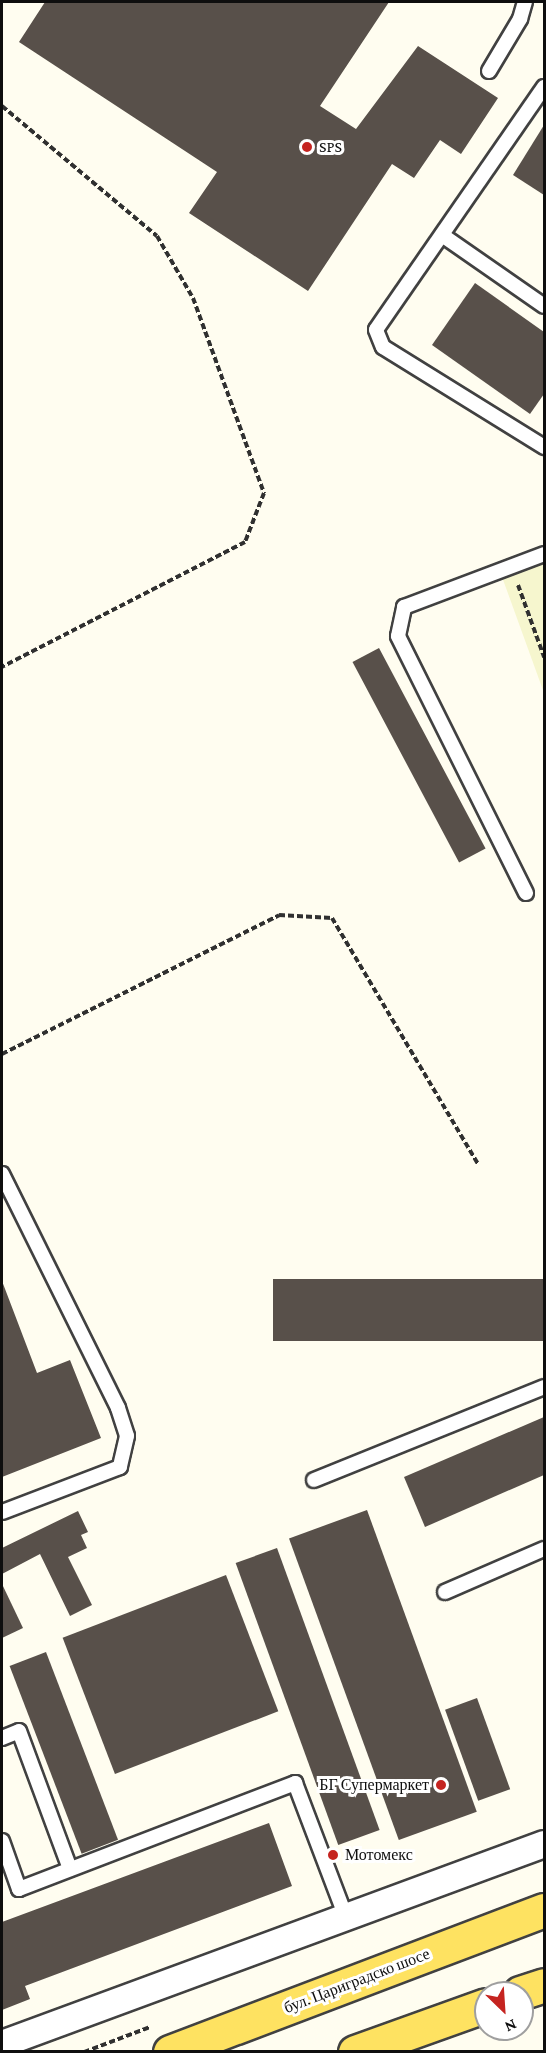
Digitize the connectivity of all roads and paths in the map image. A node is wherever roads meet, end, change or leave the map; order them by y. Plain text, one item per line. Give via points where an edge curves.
1 (525, 2) edge
2 (489, 71) dead end
3 (544, 87) edge
4 (2, 106) edge
5 (442, 236) junction
6 (544, 306) edge
7 (544, 447) edge
8 (544, 554) edge
9 (512, 567) junction
10 (544, 657) edge
11 (2, 667) edge
12 (526, 893) dead end
13 (2, 1054) edge
14 (478, 1164) dead end
15 (2, 1174) edge
16 (544, 1387) edge
17 (315, 1480) dead end
18 (2, 1512) edge
19 (544, 1549) edge
20 (446, 1592) dead end
21 (2, 1738) edge
22 (2, 1841) edge
23 (544, 1844) edge
24 (70, 1869) junction
25 (544, 1910) edge
26 (346, 1917) junction
27 (474, 2009) edge
28 (2, 2044) edge
29 (170, 2052) edge
30 (355, 2052) edge

1 - 2 lane via 520,19
3 - 5 lane
4 - 11 path via 157,236 193,298 264,493 245,542
5 - 6 lane
5 - 7 lane via 376,330 379,340
8 - 9 lane
9 - 10 path
9 - 12 lane via 404,607 398,636
13 - 14 path via 279,915 332,918
15 - 18 lane via 118,1408 127,1436 120,1467
16 - 17 lane
19 - 20 lane
21 - 24 lane via 19,1731
22 - 24 lane via 20,1889
23 - 26 street
24 - 26 lane via 295,1783
25 - 29 main road, бул. Цариградско шосе
26 - 28 street
27 - 30 main road

